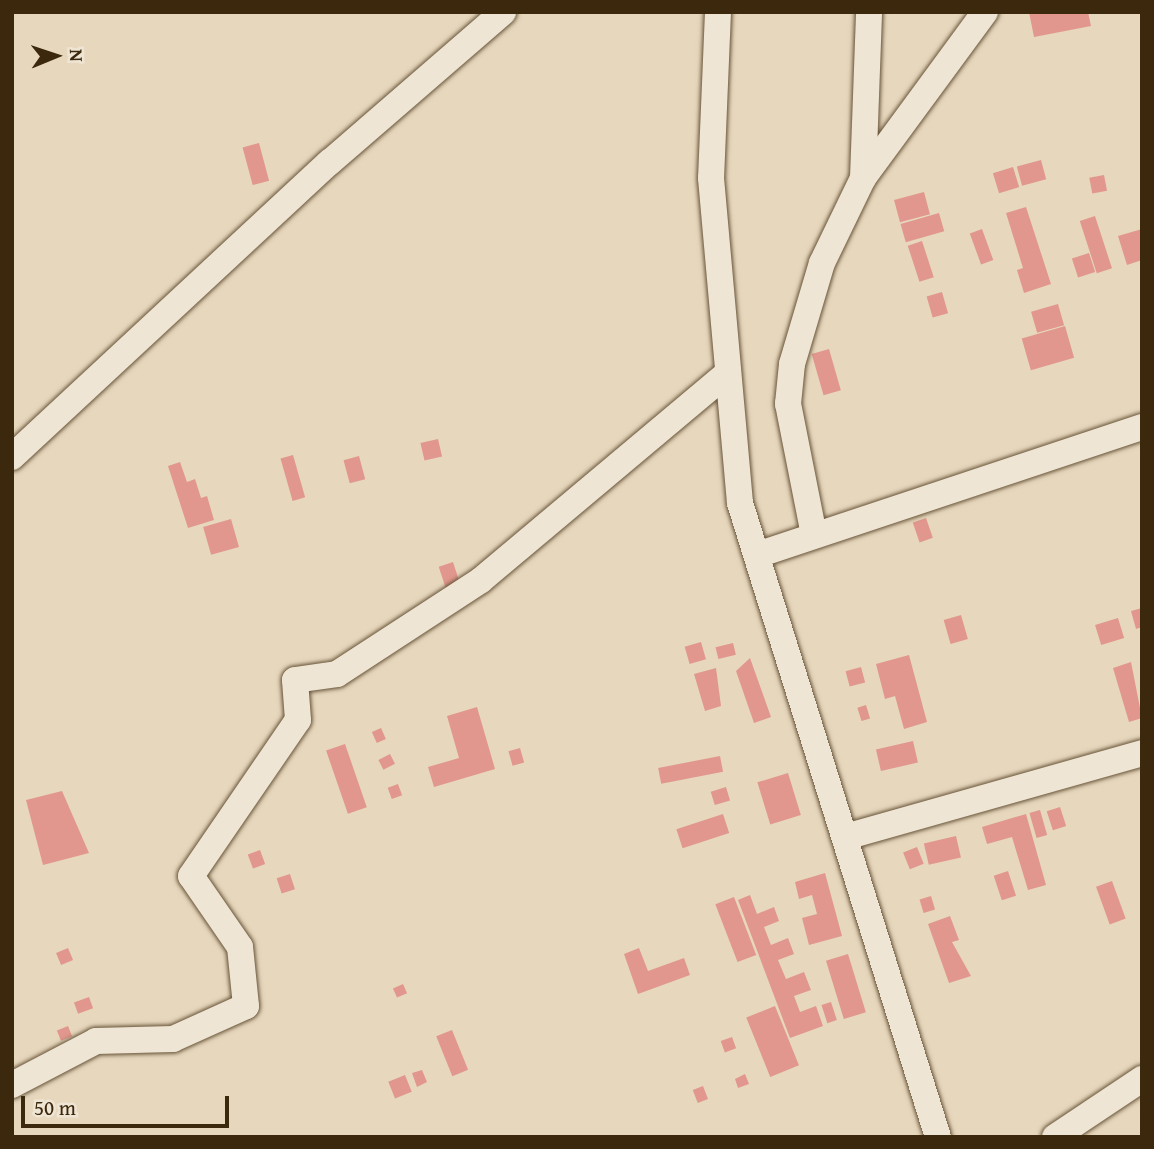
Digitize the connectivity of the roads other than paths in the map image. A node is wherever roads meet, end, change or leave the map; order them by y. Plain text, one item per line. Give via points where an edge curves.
1 (503, 12) edge
2 (718, 12) edge
3 (869, 12) edge
4 (985, 12) edge
5 (863, 178) junction
6 (728, 373) junction
7 (1142, 427) edge
8 (12, 457) edge
9 (814, 535) junction
10 (757, 555) junction
11 (1142, 753) edge
12 (849, 836) junction
13 (1142, 1079) edge
14 (12, 1086) edge
15 (938, 1137) edge
16 (1055, 1137) edge

1 - 8 street via 330,162
2 - 6 street via 711,178
3 - 5 street
4 - 5 street
5 - 9 street via 822,263 792,364 788,404 794,460
6 - 10 street via 740,503
6 - 14 street via 481,580 337,674 295,680 298,720 191,876 240,947 246,1006 173,1039 96,1041
7 - 9 street
9 - 10 street
10 - 12 street
11 - 12 street
12 - 15 street
13 - 16 street

